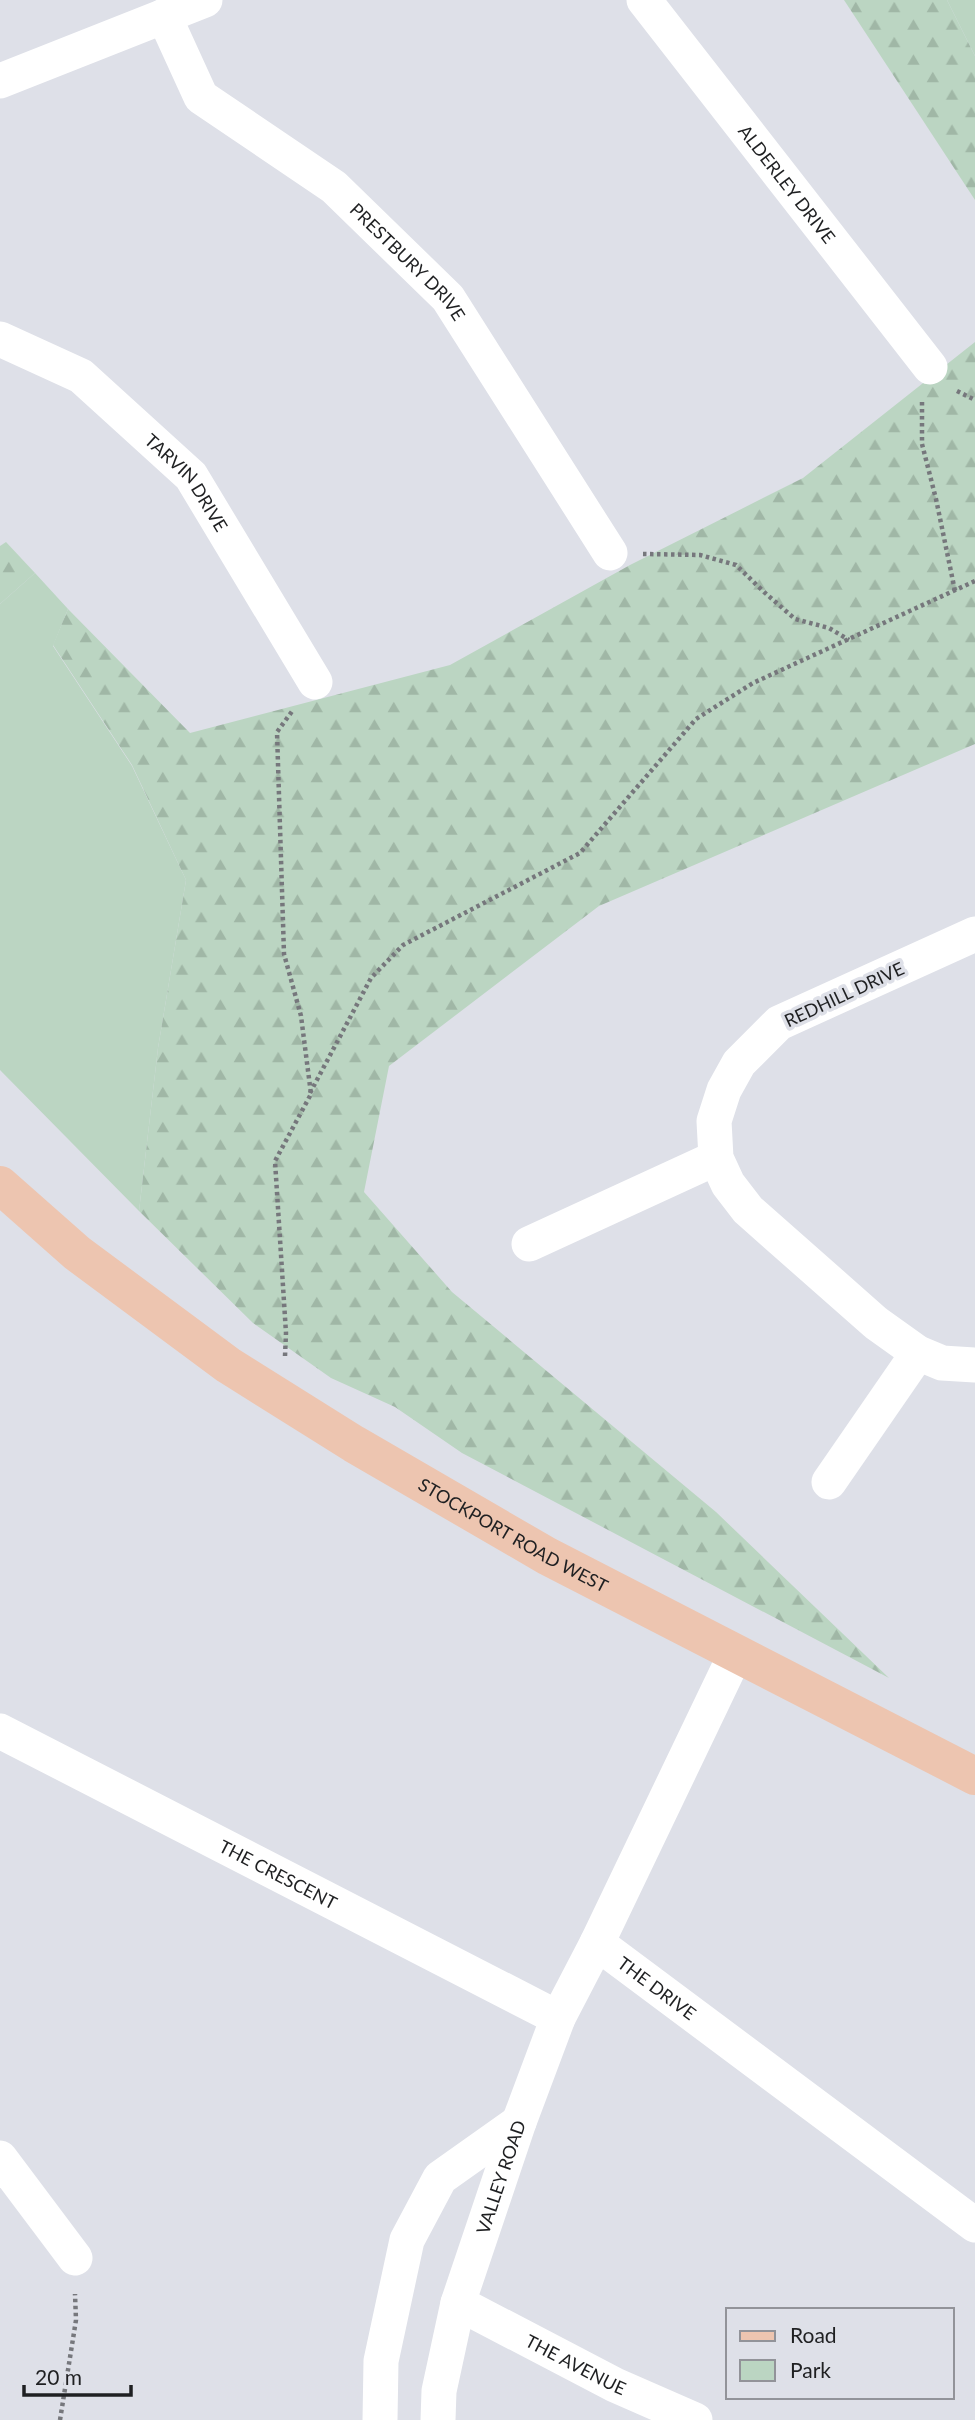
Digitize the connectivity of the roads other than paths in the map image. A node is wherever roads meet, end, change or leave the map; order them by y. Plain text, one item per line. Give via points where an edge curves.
1 (205, 0) edge
2 (644, 0) edge
3 (164, 16) junction
4 (0, 81) edge
5 (0, 339) edge
6 (926, 381) road end
7 (610, 552) road end
8 (315, 682) road end
9 (975, 934) edge
10 (716, 1158) junction
11 (0, 1160) edge
12 (0, 1185) edge
13 (0, 1214) edge
14 (529, 1244) dead end
15 (77, 1253) junction
16 (918, 1353) junction
17 (975, 1365) edge
18 (829, 1482) dead end
19 (736, 1653) junction
20 (0, 1731) edge
21 (975, 1776) edge
22 (597, 1943) junction
23 (558, 2018) junction
24 (519, 2122) junction
25 (0, 2158) edge
26 (975, 2225) edge
27 (75, 2258) road end
28 (458, 2303) junction
29 (380, 2420) edge
30 (438, 2420) edge
31 (695, 2420) edge

1 - 3 street
2 - 6 street, ALDERLEY DRIVE
3 - 4 street
3 - 7 street, PRESTBURY DRIVE via 201,97 334,187 448,298
5 - 8 street, TARVIN DRIVE via 81,376 191,476
9 - 10 street, REDHILL DRIVE via 779,1023 739,1063 724,1090 714,1121
10 - 14 street
10 - 16 street, REDHILL DRIVE via 748,1210 876,1323
11 - 15 main road, STOCKPORT ROAD WEST
12 - 15 main road, STOCKPORT ROAD WEST
13 - 15 main road, STOCKPORT ROAD WEST
15 - 19 main road, STOCKPORT ROAD WEST via 228,1365 354,1444 547,1556
16 - 17 street, REDHILL DRIVE via 942,1363
16 - 18 street
19 - 21 main road, STOCKPORT ROAD WEST
19 - 22 street
20 - 23 street, THE CRESCENT
22 - 23 street, VALLEY ROAD
22 - 26 street, THE DRIVE
23 - 24 street, VALLEY ROAD
24 - 28 street, VALLEY ROAD
24 - 29 street via 440,2179 407,2240 381,2361
25 - 27 street
28 - 30 street, VALLEY ROAD via 439,2391
28 - 31 street, THE AVENUE via 615,2385

